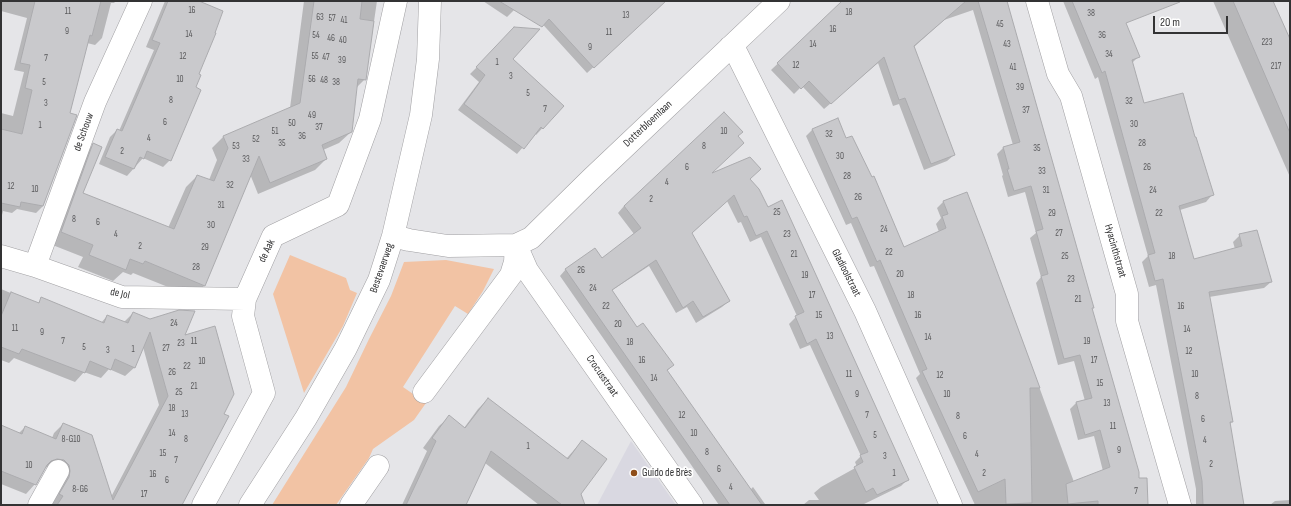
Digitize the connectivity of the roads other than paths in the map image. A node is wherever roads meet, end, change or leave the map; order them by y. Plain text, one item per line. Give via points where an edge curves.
1 (141, 1) edge
2 (396, 1) edge
3 (430, 1) edge
4 (779, 1) edge
5 (1036, 1) edge
6 (730, 47) junction
7 (393, 236) junction
8 (516, 245) junction
9 (1, 256) edge
10 (36, 266) junction
11 (245, 299) junction
12 (424, 392) dead end
13 (378, 466) dead end
14 (58, 471) dead end
15 (39, 505) edge
16 (203, 505) edge
17 (250, 505) edge
18 (351, 505) edge
19 (692, 505) edge
20 (950, 505) edge
21 (1180, 505) edge

1 - 10 street, de Schouw via 95,102
2 - 11 street, de Aak via 370,119 338,205 273,236
3 - 7 street, Bestevaerweg via 428,60 421,116
4 - 6 street, Dotterbloemlaan
5 - 21 street, Hyacinthstraat via 1058,74 1071,96 1127,294 1127,320
6 - 8 street, Dotterbloemlaan via 531,238
6 - 20 street, Gladioolstraat via 737,54 865,311
7 - 8 street, Dotterbloemlaan via 448,246
7 - 17 street, Bestevaerweg via 377,286 346,348 306,418
8 - 12 street via 511,275
8 - 19 street, Crocusstraat via 527,270
9 - 10 street, de Jol
10 - 11 street, de Jol via 122,297
11 - 16 street, de Aak via 244,316 264,393
13 - 18 street
14 - 15 street

